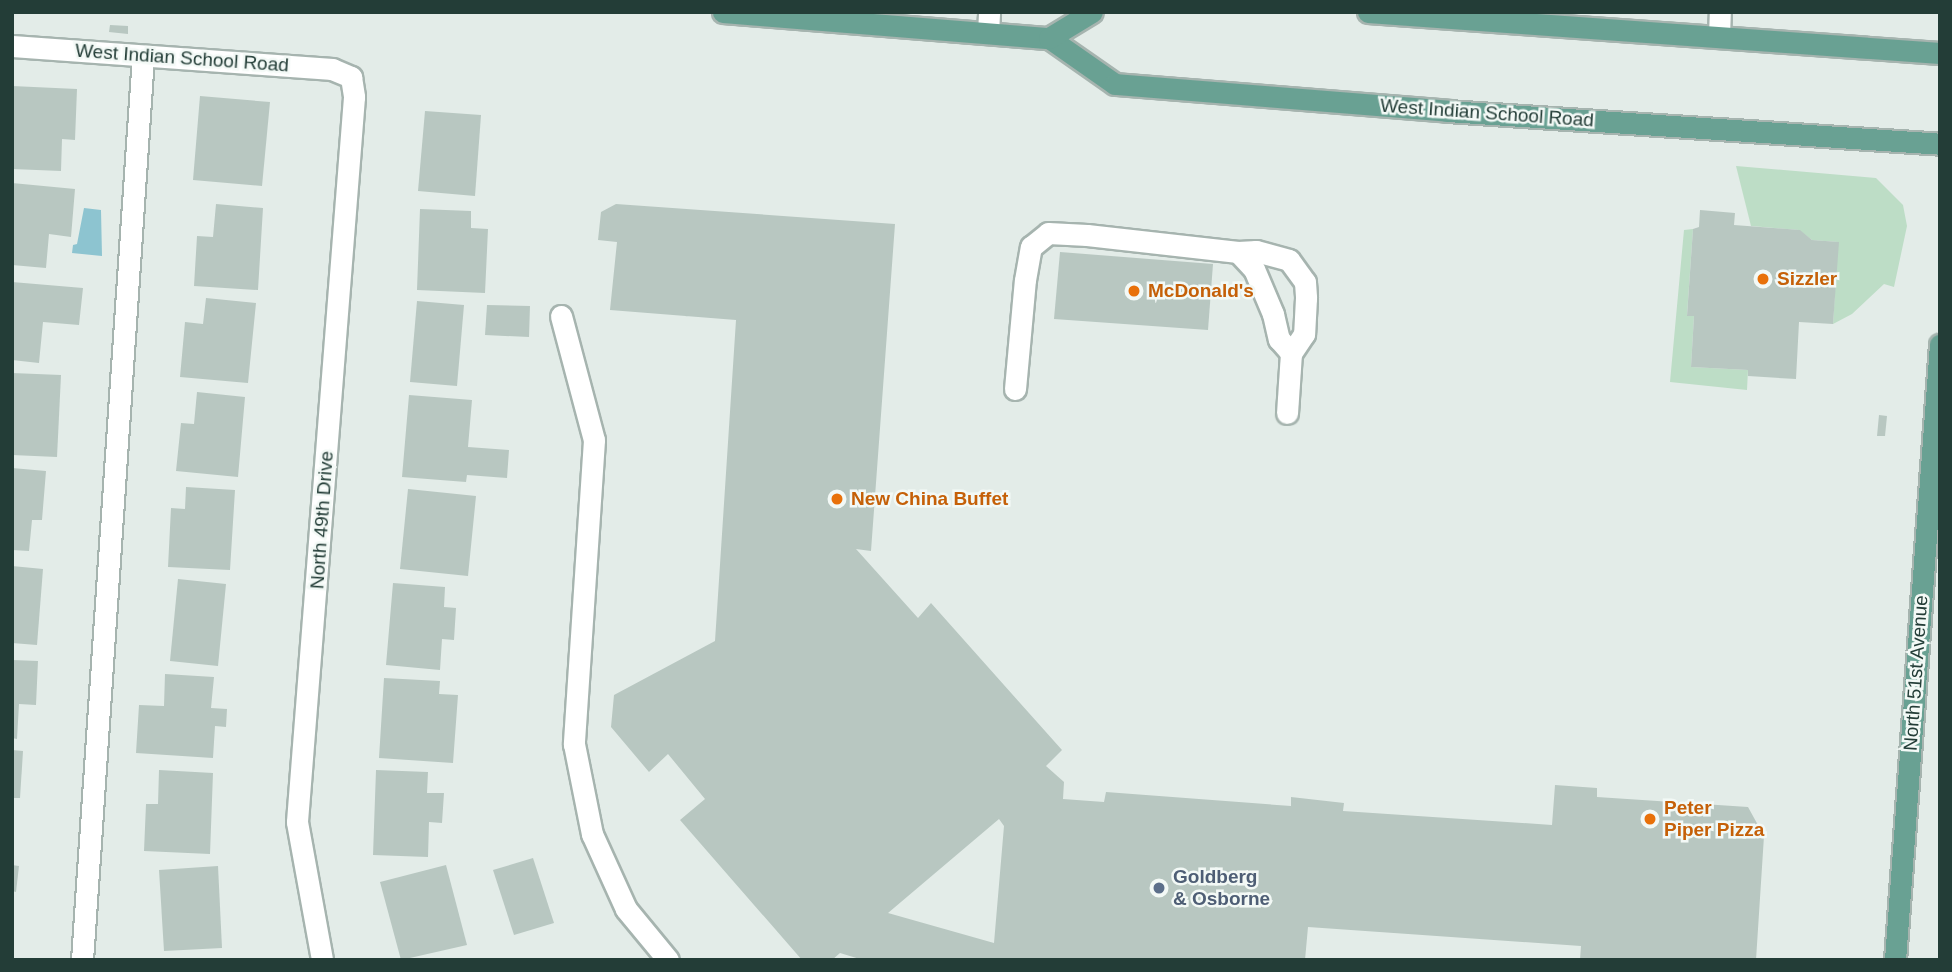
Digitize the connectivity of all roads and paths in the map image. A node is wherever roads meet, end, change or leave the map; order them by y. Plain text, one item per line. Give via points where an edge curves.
1 (723, 12) edge
2 (1091, 12) edge
3 (1367, 12) edge
4 (1720, 12) edge
5 (1403, 13) edge
6 (1557, 19) edge
7 (988, 22) edge
8 (1718, 36) junction
9 (1049, 37) junction
10 (12, 46) edge
11 (1940, 53) edge
12 (143, 55) junction
13 (351, 78) joint
14 (1940, 144) edge
15 (1238, 252) junction
16 (561, 316) dead end
17 (1940, 345) edge
18 (1291, 353) junction
19 (1015, 389) dead end
20 (1287, 413) dead end
21 (82, 960) edge
22 (322, 960) edge
23 (668, 960) edge
24 (1895, 960) edge

1 - 7 main road
2 - 9 main road
3 - 5 main road
4 - 8 street
5 - 6 main road
6 - 8 main road
7 - 9 main road
8 - 11 main road
9 - 14 main road, West Indian School Road via 1115,84
10 - 12 street, West Indian School Road
12 - 13 street, West Indian School Road via 332,69
12 - 21 street
13 - 22 street, North 49th Drive via 352,125 297,822
15 - 18 street via 1254,269 1279,339
15 - 18 street via 1256,251 1289,260 1305,282 1304,334
15 - 19 street via 1087,235 1048,233 1038,238 1031,247 1024,280
16 - 23 street via 594,440 574,744 592,834 626,909
17 - 24 main road, North 51st Avenue
18 - 20 street

